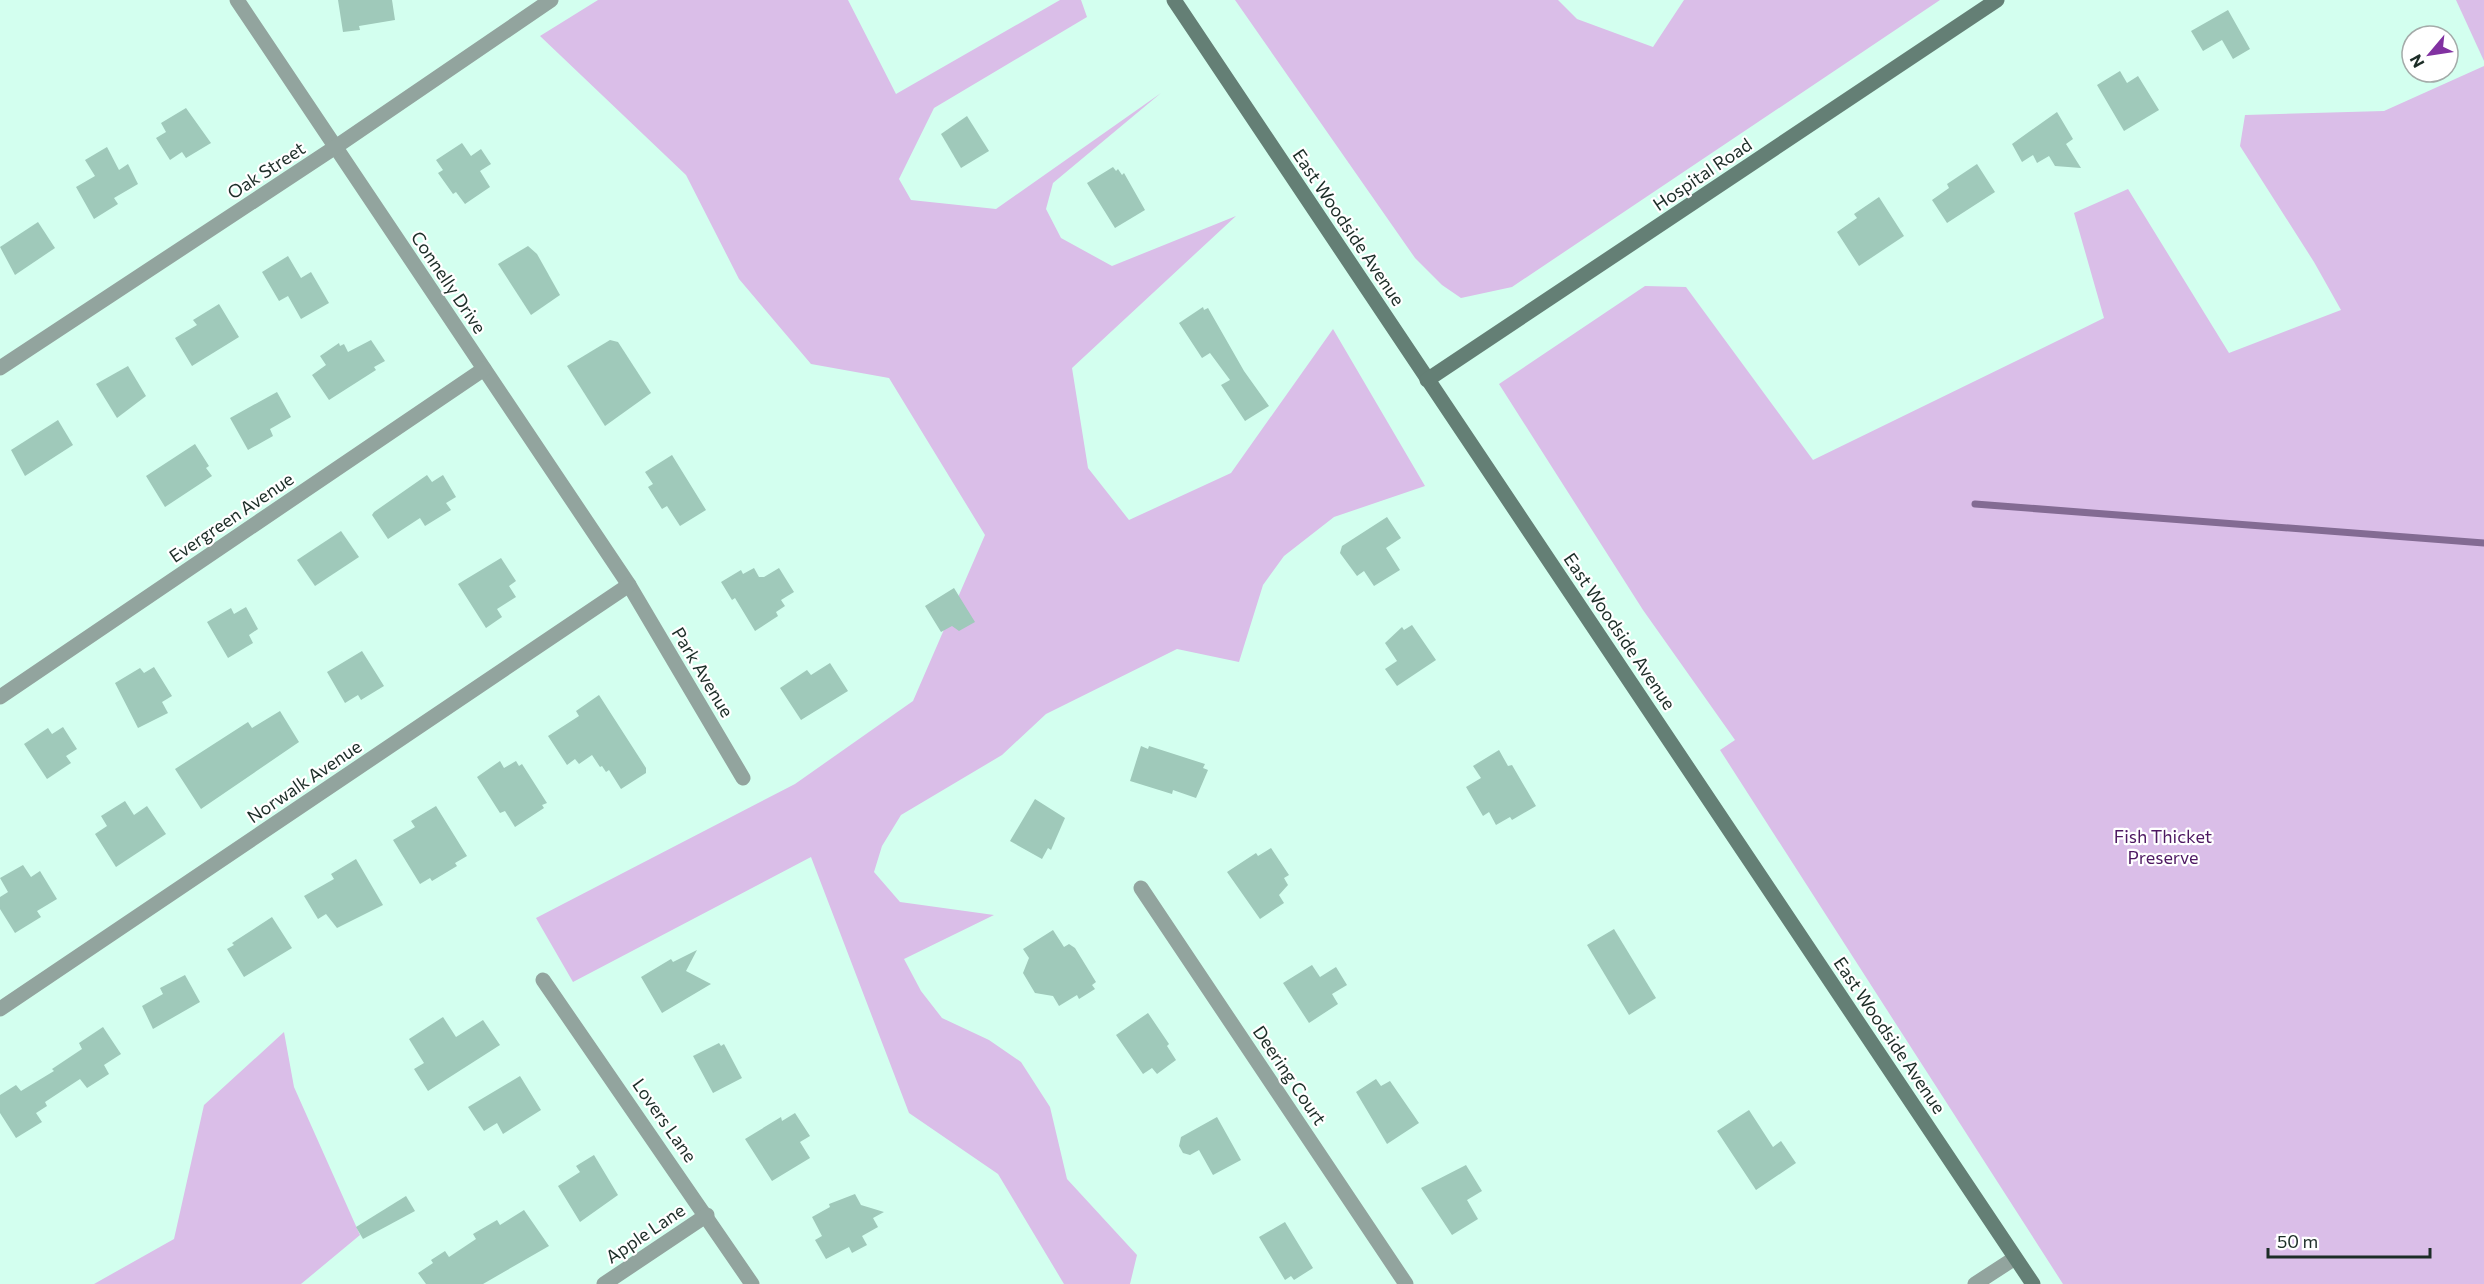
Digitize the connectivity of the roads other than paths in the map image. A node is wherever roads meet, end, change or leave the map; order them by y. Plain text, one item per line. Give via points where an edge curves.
1 (237, 0) edge
2 (551, 0) edge
3 (1174, 0) edge
4 (1997, 0) edge
5 (337, 146) junction
6 (0, 368) edge
7 (484, 369) junction
8 (1427, 380) junction
9 (629, 585) junction
10 (0, 697) edge
11 (743, 778) dead end
12 (1142, 888) dead end
13 (543, 980) dead end
14 (0, 1009) edge
15 (707, 1215) junction
16 (2015, 1258) junction
17 (604, 1284) edge
18 (752, 1284) edge
19 (1406, 1284) edge
20 (1975, 1284) edge
21 (2033, 1284) edge

1 - 5 street, Connelly Drive
2 - 5 street, Oak Street
3 - 8 main road, East Woodside Avenue
4 - 8 main road, Hospital Road
5 - 6 street, Oak Street
5 - 7 street, Connelly Drive
7 - 9 street, Connelly Drive
7 - 10 street, Evergreen Avenue
8 - 16 main road, East Woodside Avenue
9 - 11 street, Park Avenue
9 - 14 street, Norwalk Avenue
12 - 19 street, Deering Court
13 - 15 street, Lovers Lane
15 - 17 street, Apple Lane
15 - 18 street, Lovers Lane
16 - 20 street
16 - 21 main road, East Woodside Avenue

